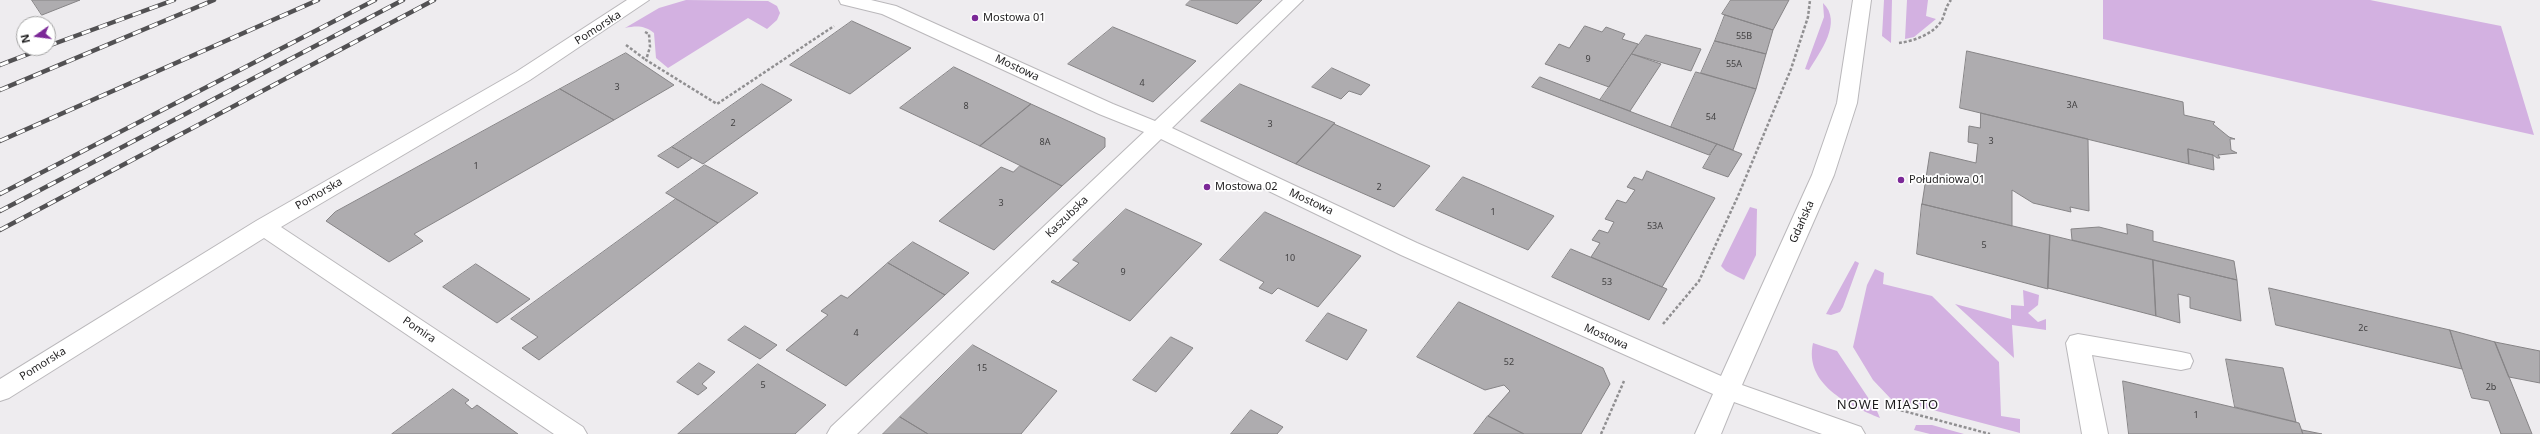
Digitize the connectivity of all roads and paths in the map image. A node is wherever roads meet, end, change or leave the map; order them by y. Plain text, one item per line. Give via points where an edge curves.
1 (640, 0) edge
2 (848, 0) edge
3 (1294, 0) edge
4 (1810, 0) edge
5 (1862, 0) edge
6 (1951, 0) edge
7 (839, 23) dead end
8 (597, 30) junction
9 (1899, 43) dead end
10 (630, 48) dead end
11 (646, 60) junction
12 (1159, 130) junction
13 (264, 227) junction
14 (1662, 325) dead end
15 (2181, 361) dead end
16 (1627, 374) dead end
17 (1728, 390) junction
18 (0, 391) edge
19 (1896, 409) dead end
20 (574, 434) edge
21 (840, 434) edge
22 (1601, 434) edge
23 (1708, 434) edge
24 (1852, 434) edge
25 (1990, 434) edge
26 (2095, 434) edge

1 - 8 street, Pomorska
2 - 12 street, Mostowa via 873,4 1106,109
3 - 12 street, Kaszubska
4 - 14 path via 1808,17 1791,69 1738,196 1699,281
5 - 17 street, Gdańska via 1847,103 1823,175
6 - 9 path via 1944,9 1942,20 1932,30 1909,42
7 - 11 path via 717,104
8 - 11 path via 616,40 627,32 640,29 649,34 651,54
8 - 13 street, Pomorska
10 - 11 path
12 - 17 street, Mostowa via 1409,249
12 - 21 street, Kaszubska
13 - 18 street, Pomorska
13 - 20 street, Pomira
15 - 26 street via 2078,343
16 - 22 path
17 - 23 street, Gdańska
17 - 24 street, Mostowa
19 - 25 path

